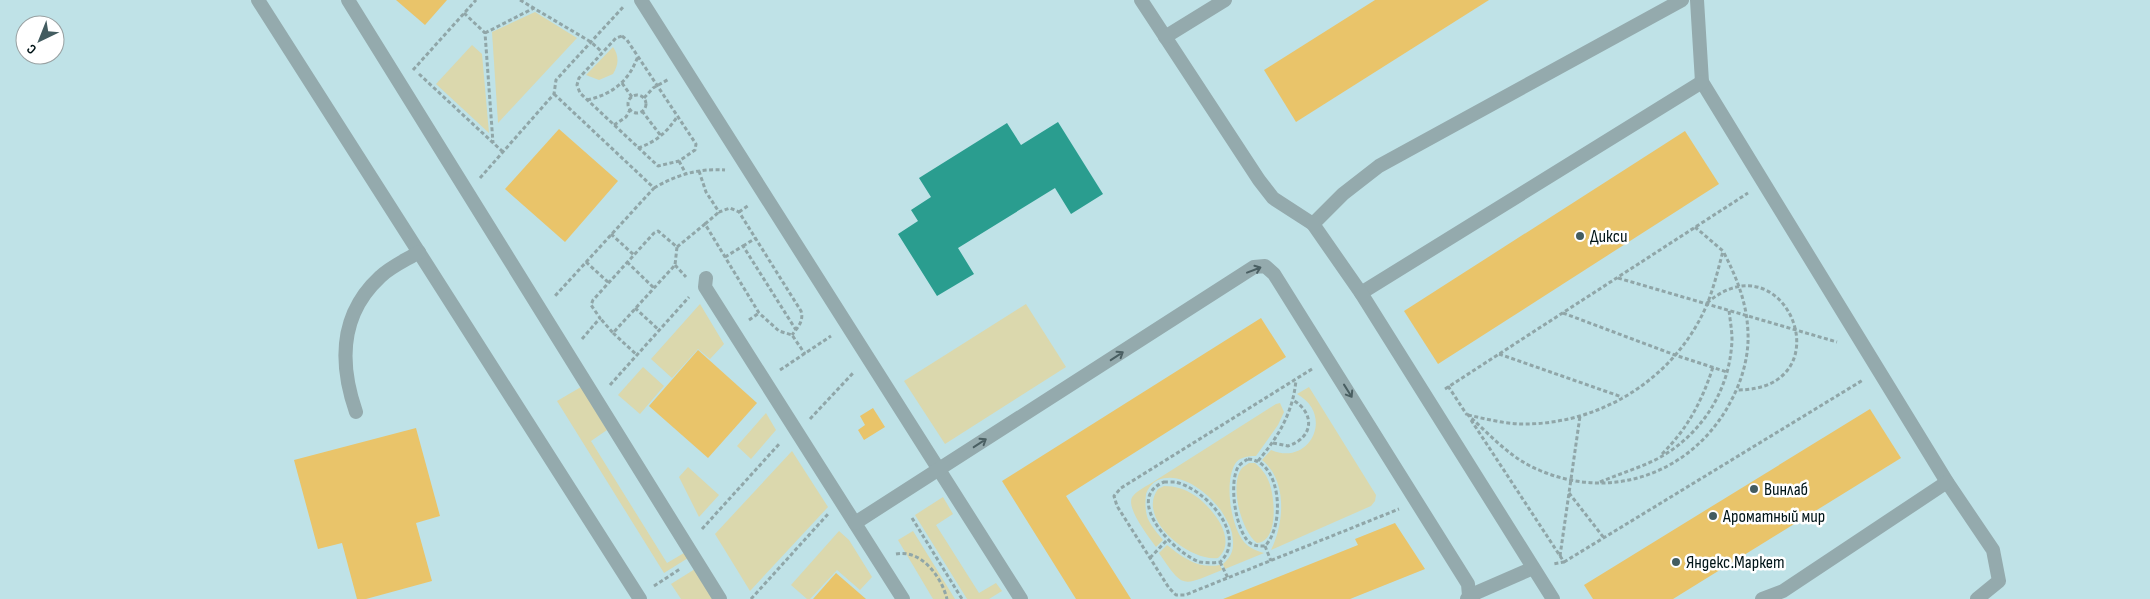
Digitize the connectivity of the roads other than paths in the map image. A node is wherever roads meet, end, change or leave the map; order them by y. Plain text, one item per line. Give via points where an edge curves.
1 (258, 0) edge
2 (348, 0) edge
3 (635, 0) edge
4 (1141, 0) edge
5 (1225, 0) edge
6 (1682, 0) edge
7 (1697, 0) edge
8 (1165, 37) junction
9 (1702, 82) junction
10 (1313, 224) junction
11 (419, 252) junction
12 (706, 278) road end
13 (1361, 293) junction
14 (356, 412) dead end
15 (939, 470) junction
16 (1947, 482) junction
17 (855, 523) junction
18 (1533, 568) junction
19 (1468, 597) edge
20 (640, 598) edge
21 (720, 599) edge
22 (904, 599) edge
23 (1021, 599) edge
24 (1553, 599) edge
25 (1762, 599) edge
26 (1977, 599) edge

1 - 11 lane
2 - 21 lane
3 - 15 lane
4 - 8 lane
5 - 8 lane
6 - 10 lane via 1379,166 1343,194
7 - 9 lane
8 - 10 lane via 1273,198
9 - 13 lane
9 - 16 lane
10 - 13 lane
11 - 14 lane via 380,276 363,296 348,325 345,355 347,387
11 - 20 lane
12 - 17 lane via 705,287
13 - 18 lane
15 - 17 lane
15 -> 19 lane via 1254,267 1265,266 1274,274 1468,584
15 - 23 lane
16 - 25 lane via 1783,591
16 - 26 lane via 1993,550 1999,581
17 - 22 lane
18 - 19 lane
18 - 24 lane

